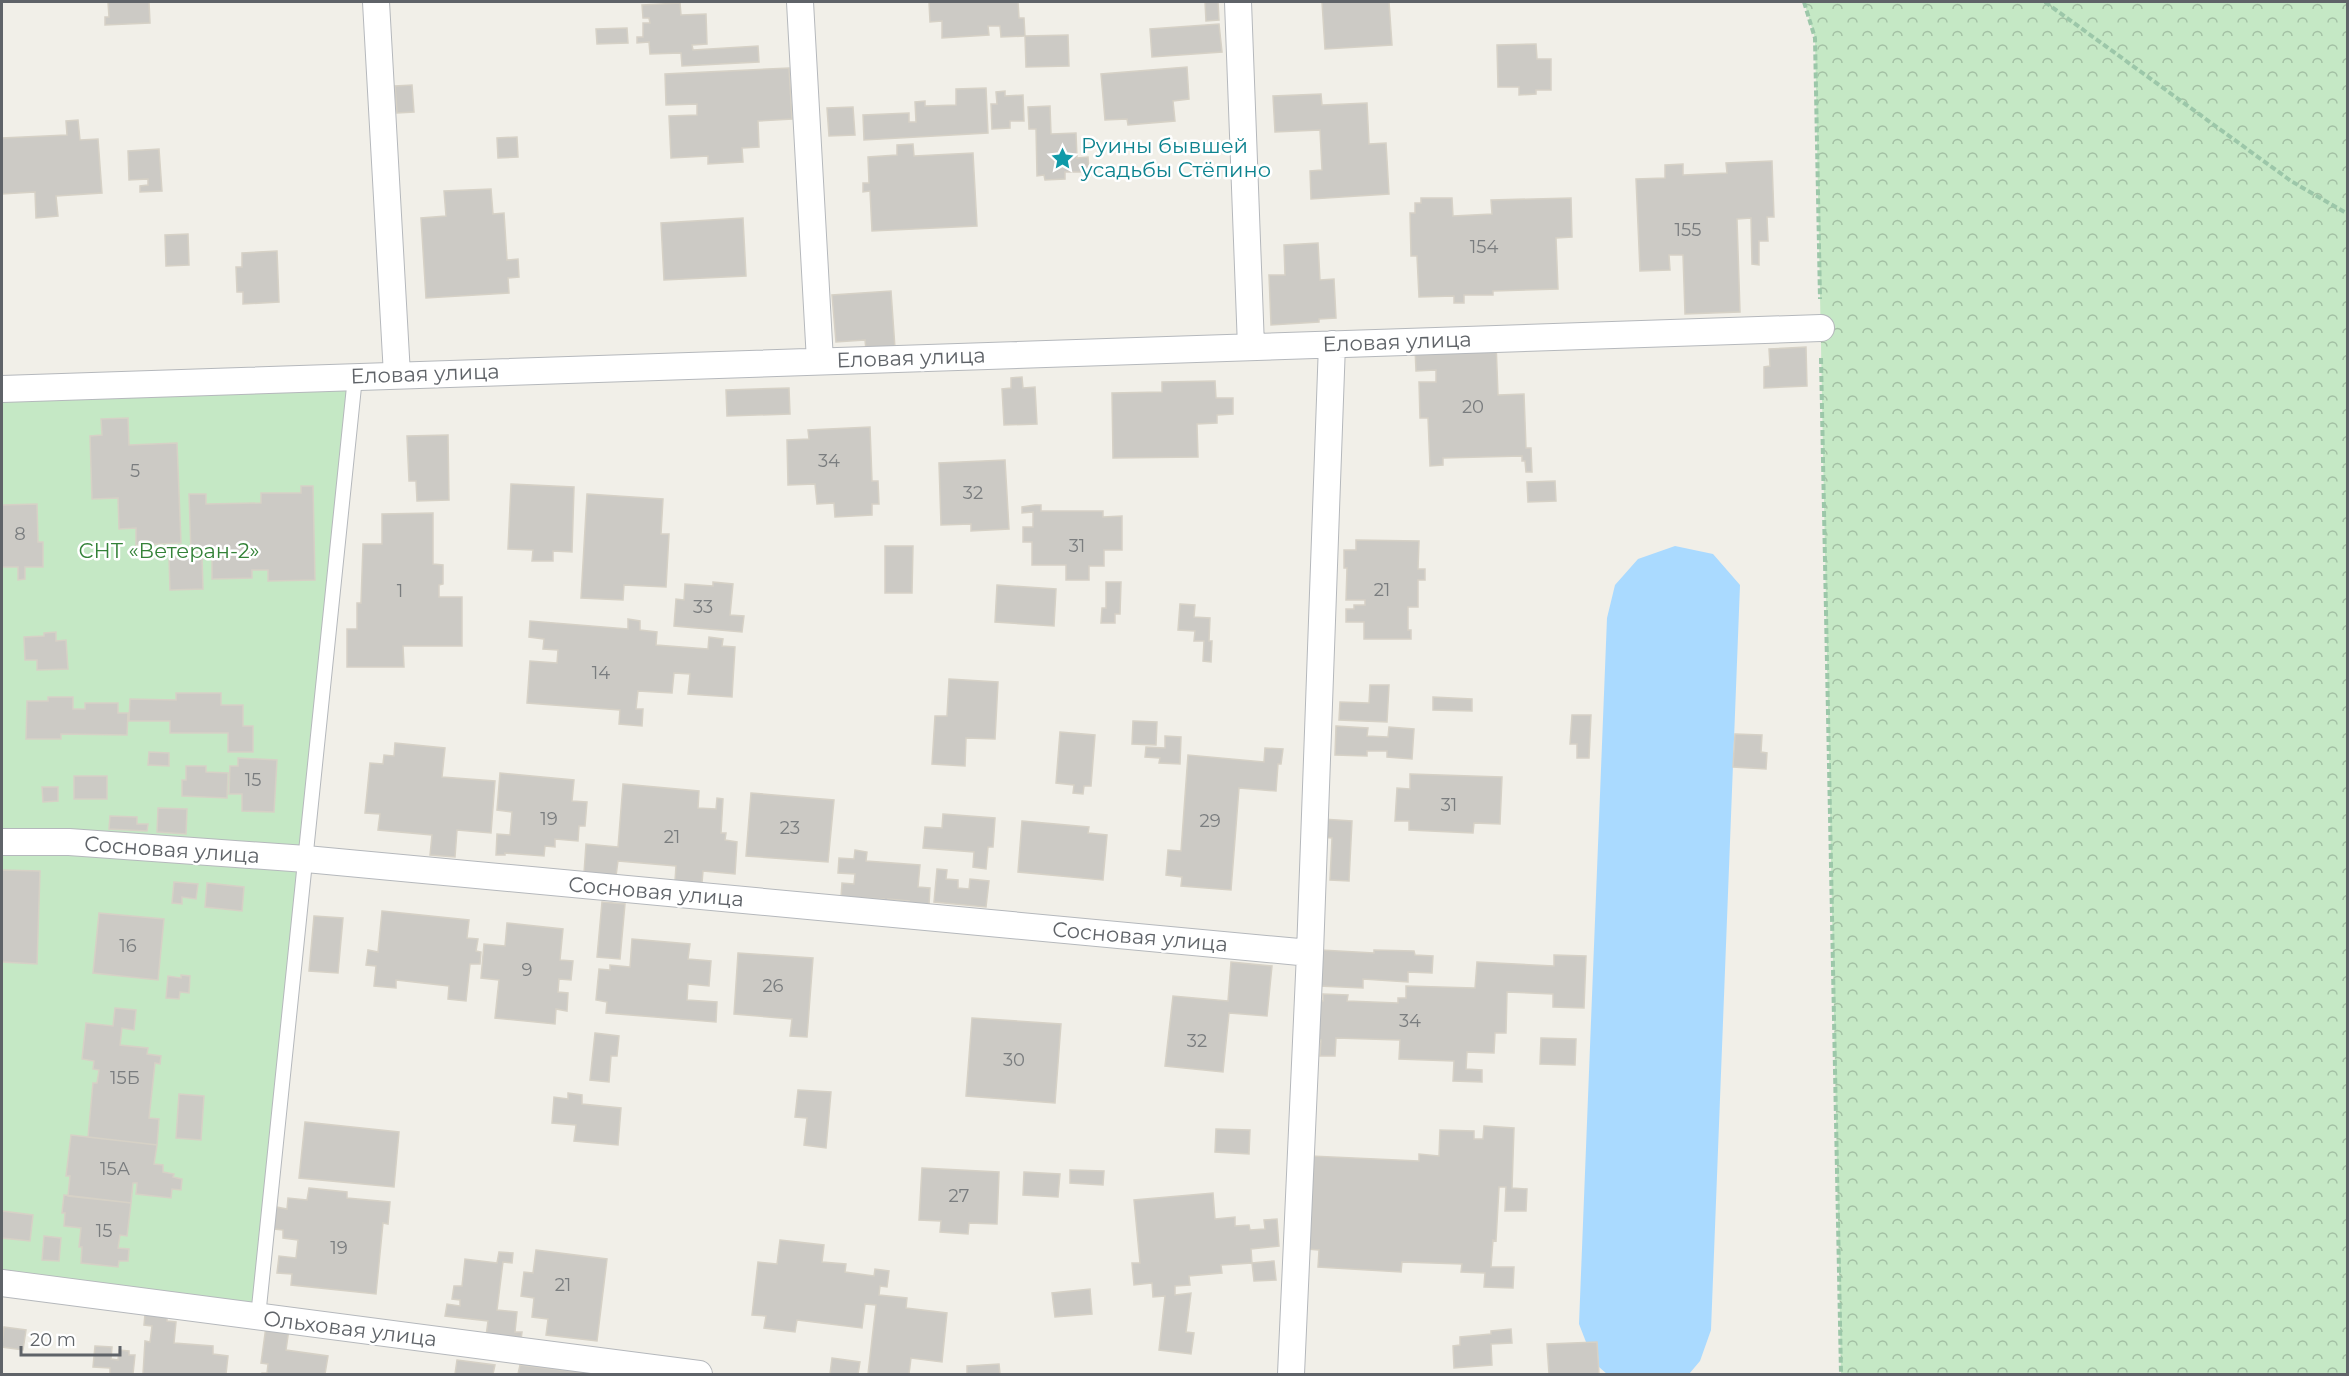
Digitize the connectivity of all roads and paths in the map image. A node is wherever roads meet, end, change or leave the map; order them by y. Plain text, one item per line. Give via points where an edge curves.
1 (376, 2) edge
2 (800, 2) edge
3 (1238, 2) edge
4 (1804, 2) edge
5 (2045, 2) edge
6 (2348, 214) edge
7 (1821, 328) junction
8 (1332, 344) junction
9 (1251, 347) junction
10 (820, 361) junction
11 (397, 375) junction
12 (355, 377) junction
13 (2, 389) edge
14 (2, 842) edge
15 (306, 859) junction
16 (1310, 953) junction
17 (2, 1283) edge
18 (258, 1317) junction
19 (699, 1374) edge
20 (1292, 1374) edge
21 (1841, 1374) edge

1 - 11 street
2 - 10 street
3 - 9 street
4 - 7 path via 1815,38
5 - 6 path via 2291,181
7 - 8 street, Еловая улица
7 - 21 path
8 - 9 street, Еловая улица
8 - 16 street
9 - 10 street, Еловая улица
10 - 11 street, Еловая улица
11 - 12 street, Еловая улица
12 - 13 street, Еловая улица
12 - 15 lane
14 - 15 street, Сосновая улица via 69,842
15 - 16 street, Сосновая улица
15 - 18 lane
16 - 20 street
17 - 18 street, Ольховая улица
18 - 19 street, Ольховая улица

